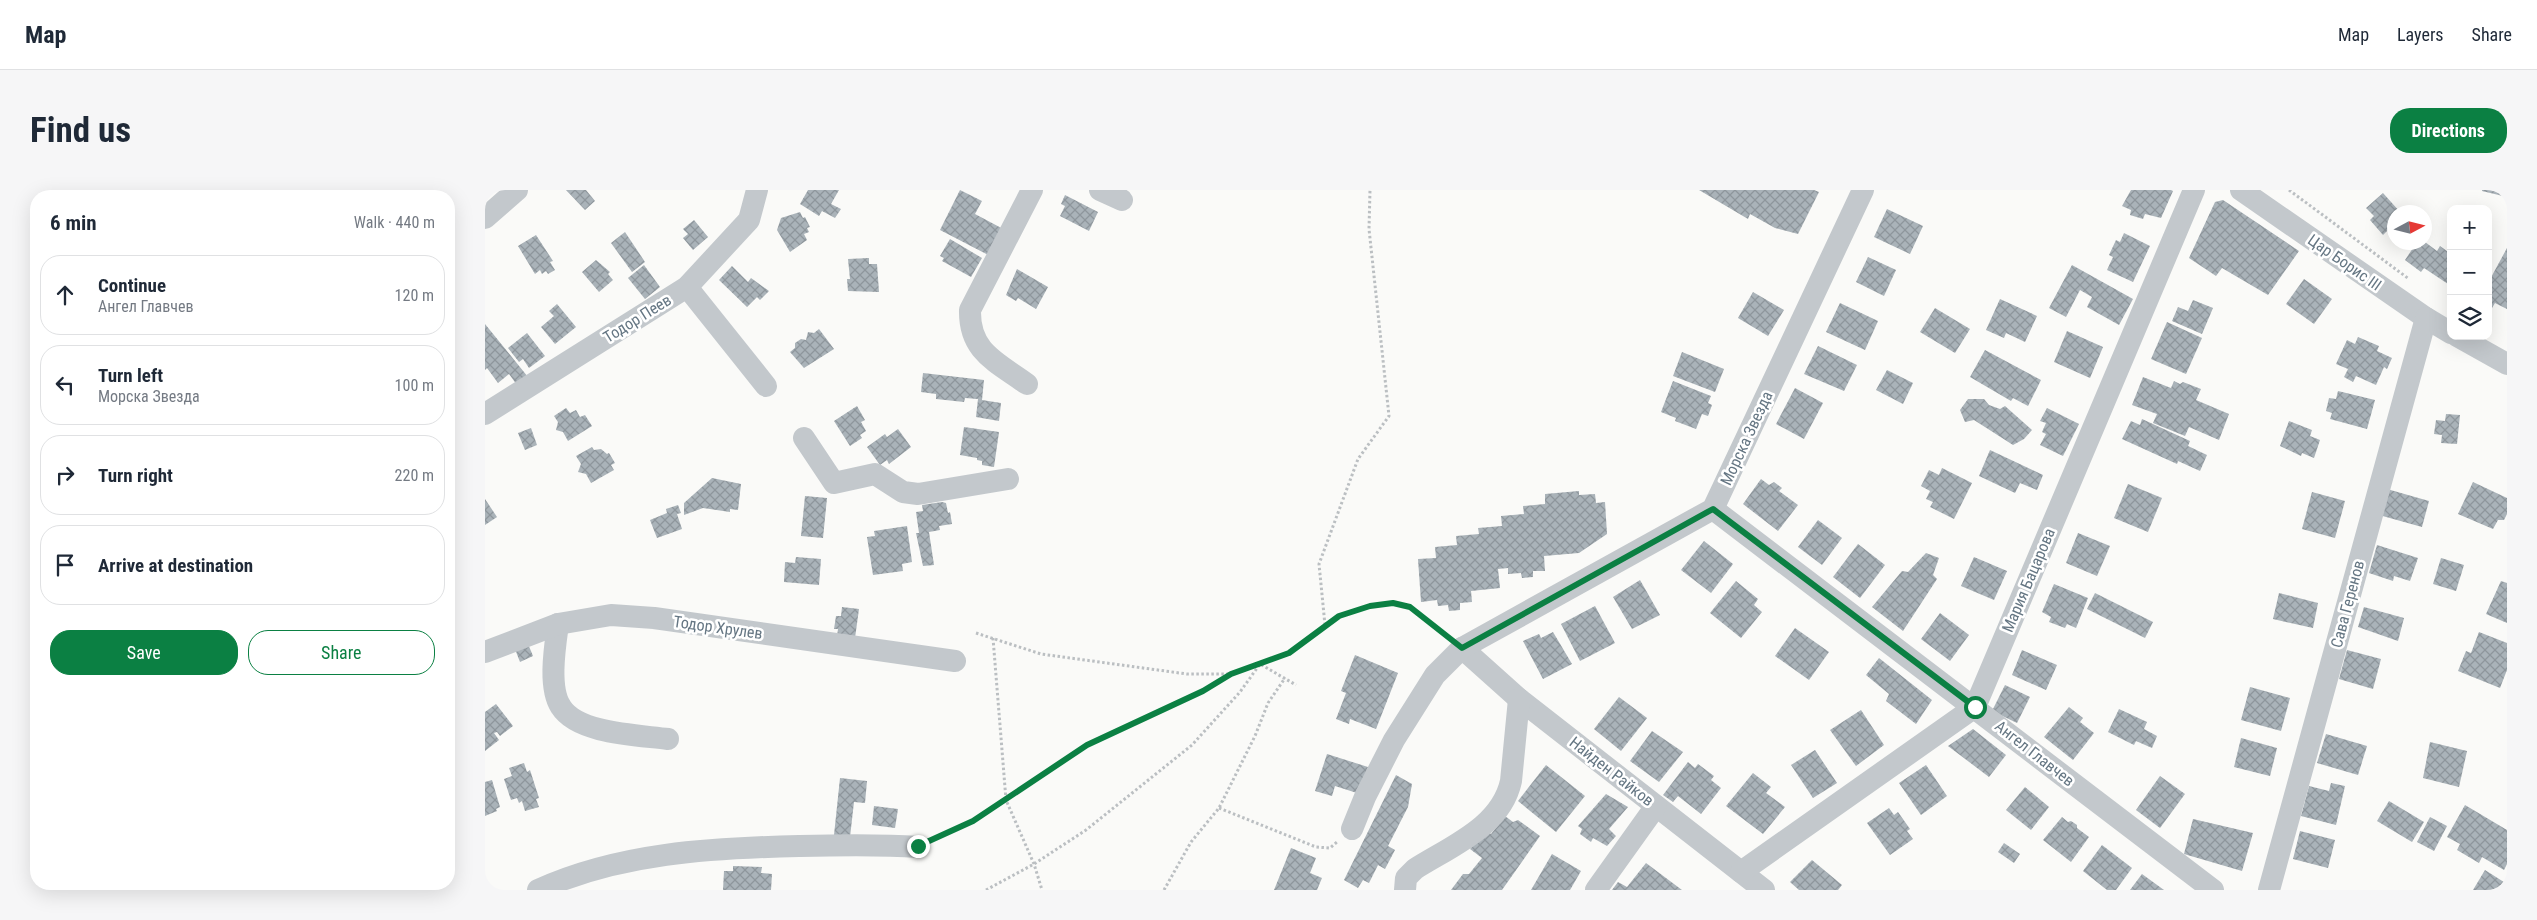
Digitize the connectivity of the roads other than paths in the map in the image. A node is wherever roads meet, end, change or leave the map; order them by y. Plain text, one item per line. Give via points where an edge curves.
1 (517, 190) edge
2 (757, 190) edge
3 (1033, 190) edge
4 (1100, 190) edge
5 (1863, 190) edge
6 (2194, 190) edge
7 (2241, 190) edge
8 (1122, 200) dead end
9 (485, 218) edge
10 (687, 287) junction
11 (2426, 318) junction
12 (2447, 330) edge
13 (2464, 340) edge
14 (2507, 364) edge
15 (1027, 384) dead end
16 (766, 386) dead end
17 (485, 414) edge
18 (804, 438) dead end
19 (1008, 479) dead end
20 (1713, 509) junction
21 (558, 624) junction
22 (1462, 648) junction
23 (485, 652) edge
24 (955, 661) dead end
25 (1519, 698) junction
26 (1975, 707) junction
27 (668, 739) dead end
28 (1656, 806) junction
29 (1353, 829) road end
30 (918, 846) road end
31 (1741, 872) junction
32 (537, 890) edge
33 (1405, 890) edge
34 (1596, 890) edge
35 (1764, 890) edge
36 (2213, 890) edge
37 (2269, 890) edge

1 - 9 street
2 - 10 street, Тодор Пеев via 749,220
3 - 15 street via 970,310 970,326 976,344
4 - 8 street
5 - 20 street, Морска Звезда
6 - 26 street, Мария Бацарова
7 - 11 street, Цар Борис III
10 - 16 street
10 - 17 street, Тодор Пеев
11 - 12 street, Цар Борис III
11 - 37 street, Сава Геренов
13 - 14 street
18 - 19 street via 834,483 875,474 903,492 918,494
20 - 22 street
20 - 26 street, Ангел Главчев
21 - 23 street, Тодор Хрулев
21 - 24 street, Тодор Хрулев via 611,615 654,618
21 - 27 street via 554,688 561,707 576,720 603,730
22 - 25 street, Найден Райков
22 - 29 street via 1435,675 1394,740
25 - 28 street, Найден Райков
25 - 33 street via 1511,781 1501,807 1489,822 1415,869 1406,878
26 - 31 street
26 - 36 street, Ангел Главчев
28 - 31 street, Найден Райков
28 - 34 street
30 - 32 street via 744,847 673,854 625,861 568,876
31 - 35 street, Найден Райков

